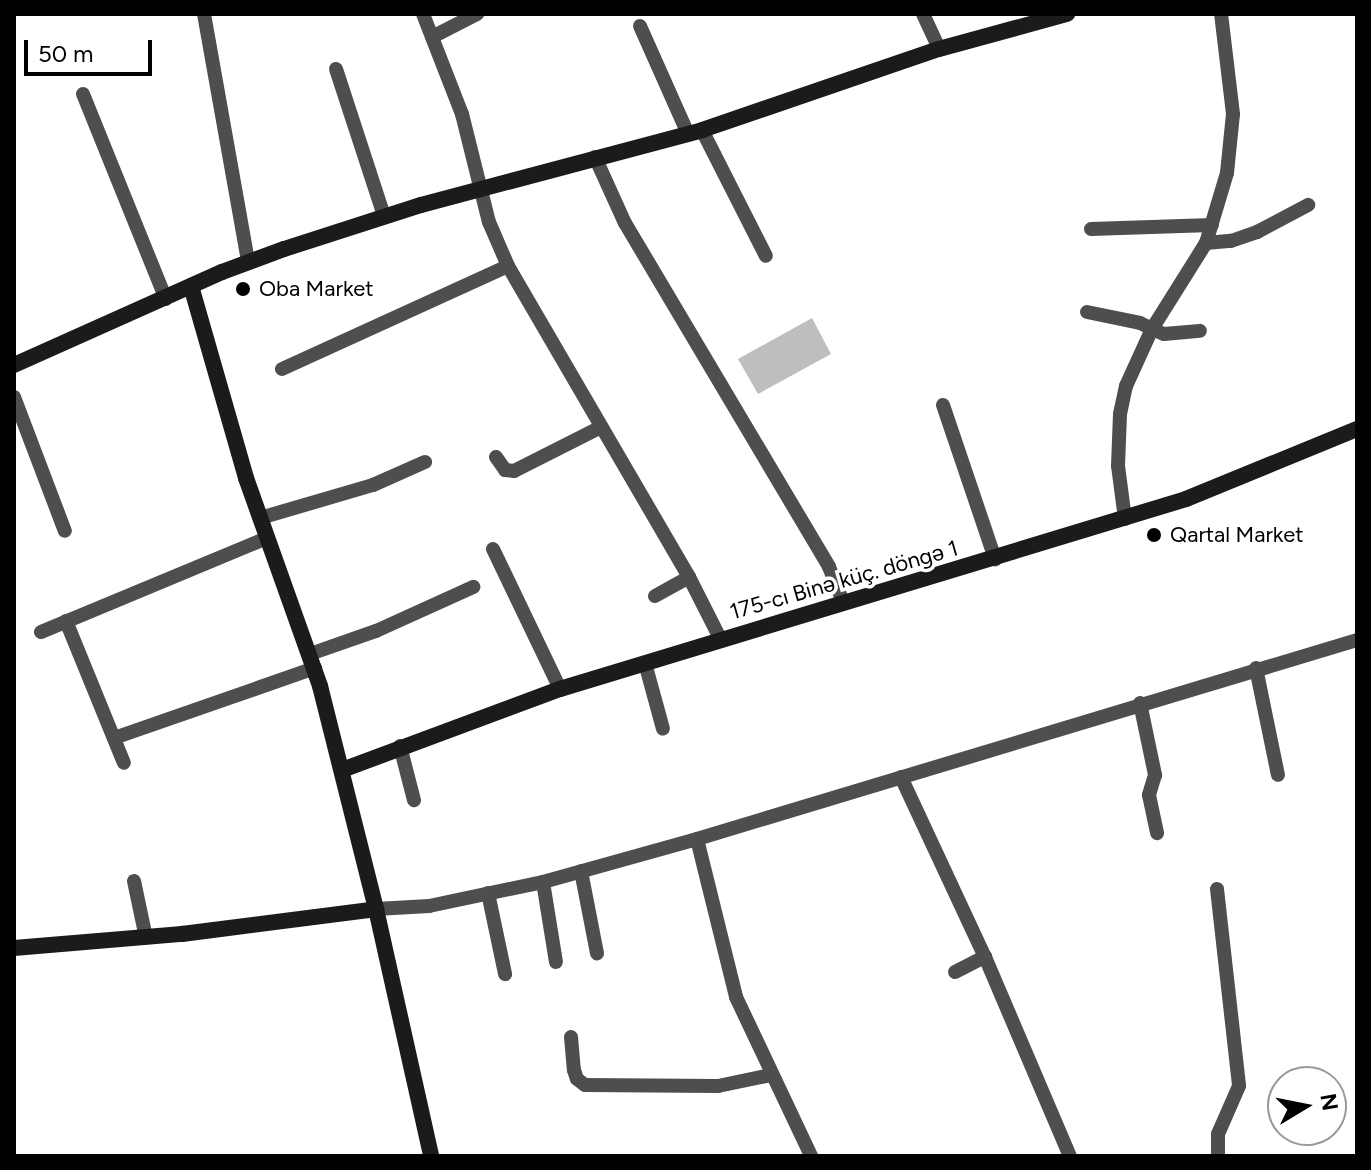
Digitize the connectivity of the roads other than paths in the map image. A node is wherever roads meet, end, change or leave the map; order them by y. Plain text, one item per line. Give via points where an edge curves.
1 (204, 14) edge
2 (423, 14) edge
3 (477, 14) edge
4 (923, 14) edge
5 (1221, 14) edge
6 (1059, 15) edge
7 (640, 26) dead end
8 (432, 37) junction
9 (939, 49) junction
10 (336, 69) dead end
11 (83, 94) dead end
12 (695, 132) junction
13 (595, 157) junction
14 (479, 189) junction
15 (1308, 205) dead end
16 (384, 216) junction
17 (1212, 225) junction
18 (1091, 229) dead end
19 (1206, 243) junction
20 (766, 256) dead end
21 (248, 261) junction
22 (508, 266) junction
23 (191, 286) junction
24 (166, 299) junction
25 (1087, 312) dead end
26 (1152, 329) junction
27 (1200, 331) dead end
28 (14, 365) edge
29 (282, 369) dead end
30 (14, 397) edge
31 (943, 405) dead end
32 (601, 427) junction
33 (1357, 429) edge
34 (496, 457) dead end
35 (425, 462) dead end
36 (260, 518) junction
37 (1125, 519) junction
38 (65, 531) dead end
39 (267, 538) junction
40 (493, 549) dead end
41 (995, 559) junction
42 (689, 577) junction
43 (473, 587) dead end
44 (655, 596) dead end
45 (843, 601) junction
46 (66, 621) junction
47 (41, 632) dead end
48 (721, 640) junction
49 (1357, 640) edge
50 (312, 661) junction
51 (645, 663) junction
52 (1256, 668) junction
53 (560, 689) junction
54 (1140, 703) junction
55 (663, 729) dead end
56 (114, 738) junction
57 (400, 746) junction
58 (124, 763) dead end
59 (342, 770) junction
60 (1278, 775) dead end
61 (901, 777) junction
62 (414, 800) dead end
63 (1157, 833) dead end
64 (697, 839) junction
65 (581, 871) junction
66 (134, 881) dead end
67 (543, 882) junction
68 (1217, 889) dead end
69 (488, 893) junction
70 (376, 909) junction
71 (146, 938) junction
72 (14, 948) edge
73 (597, 953) dead end
74 (985, 957) junction
75 (556, 962) dead end
76 (955, 972) dead end
77 (505, 974) dead end
78 (571, 1037) dead end
79 (771, 1075) junction
80 (431, 1156) edge
81 (811, 1156) edge
82 (1070, 1156) edge
83 (1218, 1156) edge

1 - 21 street
2 - 8 street
3 - 8 street
4 - 9 street
5 - 17 street via 1232,139
6 - 9 street
7 - 12 street
8 - 14 street via 462,114
9 - 12 street
10 - 16 street
11 - 24 street
12 - 13 street
12 - 20 street
13 - 14 street
13 - 45 street via 625,223 829,567
14 - 16 street
14 - 22 street
15 - 19 street via 1257,232
16 - 21 street
17 - 18 street
17 - 19 street
19 - 26 street
21 - 23 street
22 - 29 street
22 - 32 street
23 - 24 street
23 - 36 street
24 - 28 street
25 - 26 street
26 - 27 street via 1178,335
26 - 37 street via 1120,414 1118,466
30 - 38 street
31 - 41 street
32 - 34 street via 514,471 505,470
32 - 42 street
33 - 37 street, 175-cı Binə küç. döngə 1 via 1222,486
35 - 36 street via 373,485
36 - 39 street
37 - 41 street, 175-cı Binə küç. döngə 1
39 - 46 street
39 - 50 street
40 - 53 street
41 - 45 street, 175-cı Binə küç. döngə 1
42 - 44 street
42 - 48 street
43 - 50 street
45 - 48 street, 175-cı Binə küç. döngə 1
46 - 47 street
46 - 56 street
48 - 51 street, 175-cı Binə küç. döngə 1
49 - 52 street
50 - 56 street
50 - 59 street
51 - 53 street, 175-cı Binə küç. döngə 1
51 - 55 street
52 - 54 street
52 - 60 street
53 - 57 street, 175-cı Binə küç. döngə 1
54 - 61 street
54 - 63 street via 1155,775 1149,795
56 - 58 street
57 - 59 street, 175-cı Binə küç. döngə 1
57 - 62 street
59 - 70 street
61 - 64 street
61 - 74 street
64 - 65 street
64 - 79 street via 736,997
65 - 67 street
65 - 73 street
66 - 71 street
67 - 69 street
67 - 75 street
68 - 83 street via 1239,1086 1218,1134
69 - 70 street via 429,906
69 - 77 street
70 - 71 street
70 - 80 street
71 - 72 street
74 - 76 street
74 - 82 street
78 - 79 street via 574,1070 585,1085 718,1086
79 - 81 street

